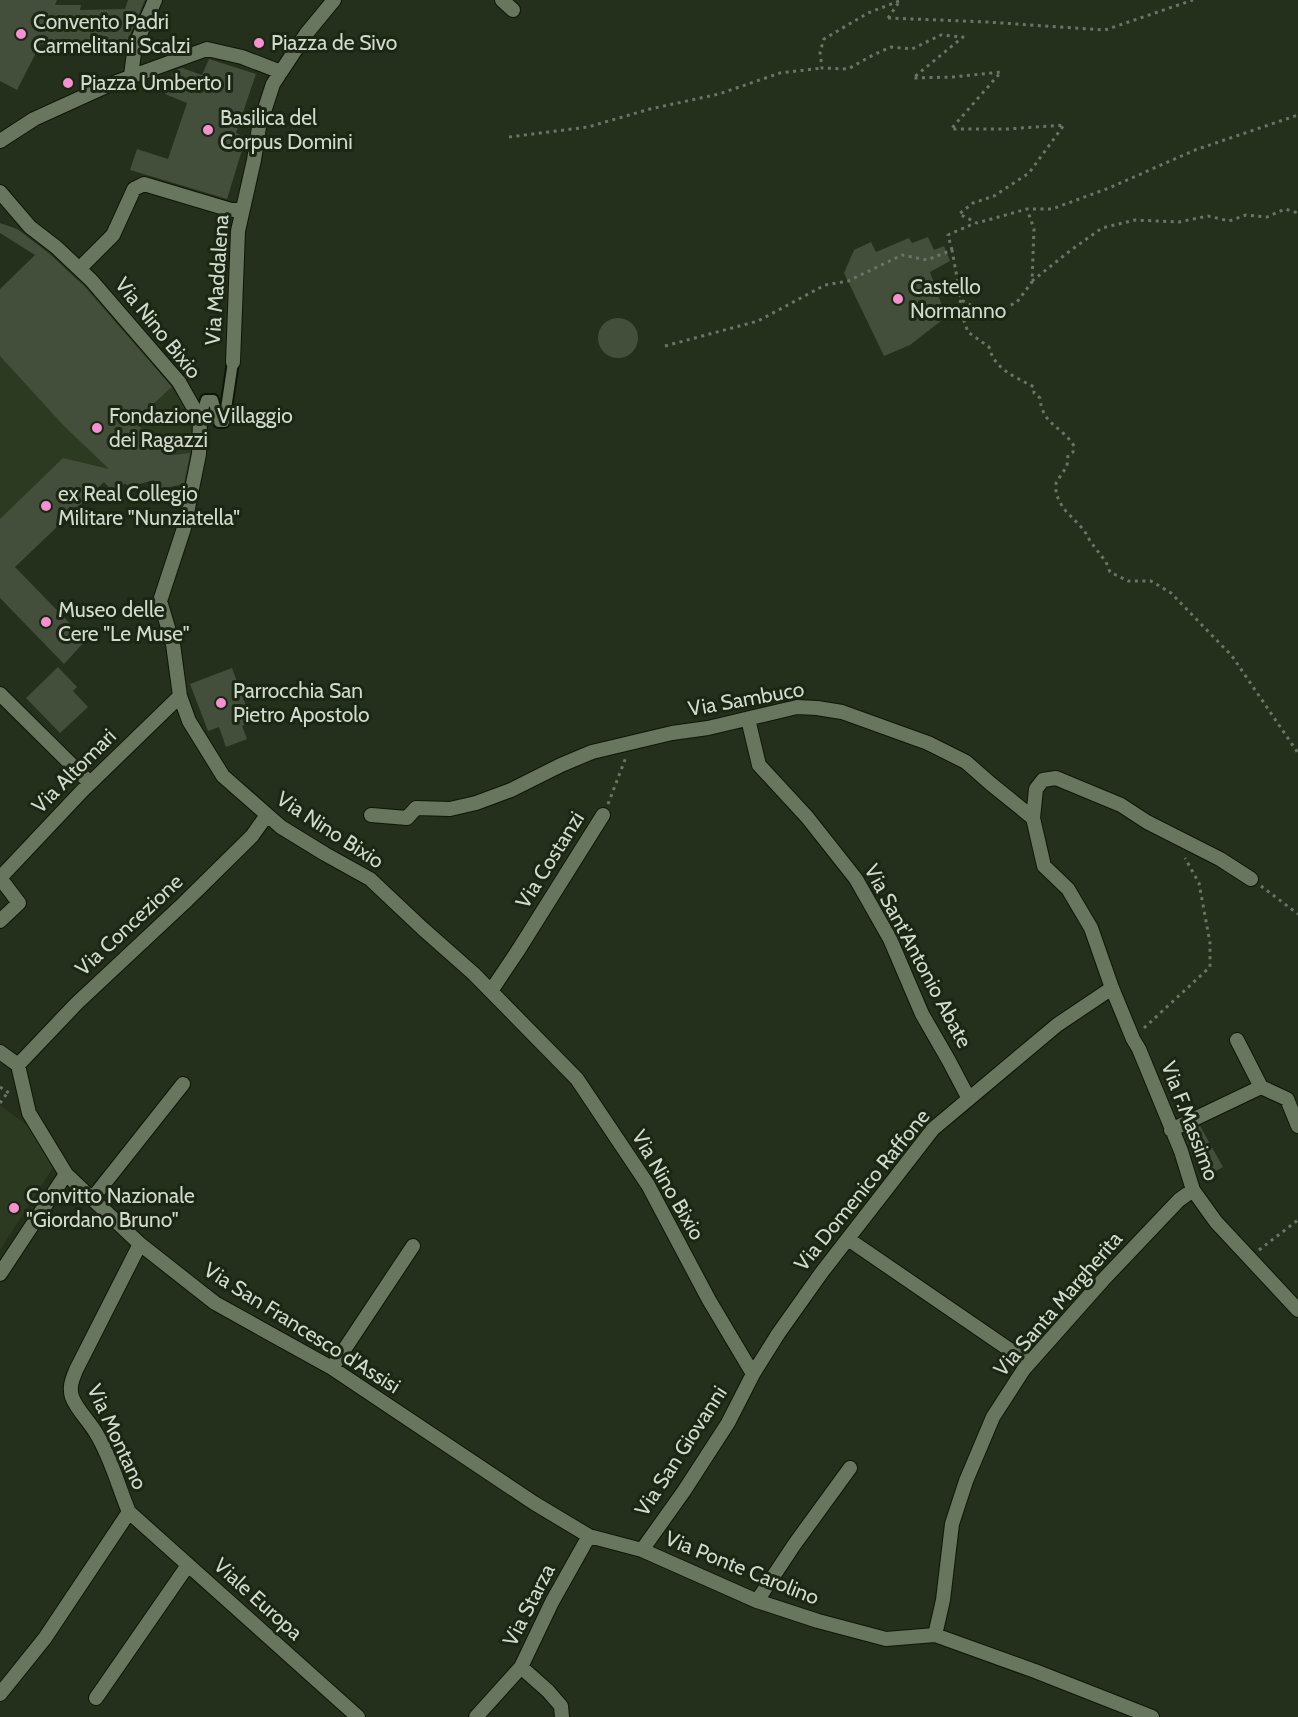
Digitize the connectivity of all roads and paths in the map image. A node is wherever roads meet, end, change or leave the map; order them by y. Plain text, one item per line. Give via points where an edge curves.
1 (155, 0) edge
2 (334, 0) edge
3 (502, 0) edge
4 (900, 0) edge
5 (1193, 0) edge
6 (513, 10) dead end
7 (822, 68) junction
8 (281, 72) junction
9 (131, 75) junction
10 (1298, 116) edge
11 (509, 137) dead end
12 (0, 141) edge
13 (0, 192) edge
14 (1027, 208) junction
15 (242, 210) junction
16 (1298, 213) edge
17 (976, 223) junction
18 (952, 250) junction
19 (80, 268) junction
20 (1032, 282) junction
21 (961, 300) junction
22 (665, 346) dead end
23 (233, 362) joint
24 (200, 419) junction
25 (0, 693) edge
26 (180, 696) junction
27 (748, 719) junction
28 (630, 744) junction
29 (1298, 753) edge
30 (90, 783) junction
31 (267, 815) junction
32 (371, 815) dead end
33 (603, 816) joint
34 (1033, 818) junction
35 (1172, 835) junction
36 (0, 878) edge
37 (1251, 879) joint
38 (1298, 914) edge
39 (0, 921) edge
40 (1112, 988) junction
41 (491, 991) junction
42 (1133, 1039) junction
43 (1237, 1040) dead end
44 (0, 1052) edge
45 (18, 1065) junction
46 (183, 1084) dead end
47 (1261, 1087) junction
48 (8, 1092) dead end
49 (969, 1099) junction
50 (0, 1103) edge
51 (1298, 1126) edge
52 (1171, 1130) junction
53 (66, 1174) junction
54 (1193, 1190) junction
55 (92, 1199) junction
56 (1298, 1220) edge
57 (848, 1239) junction
58 (140, 1244) junction
59 (413, 1246) dead end
60 (1249, 1257) junction
61 (0, 1274) edge
62 (1298, 1310) edge
63 (1029, 1363) junction
64 (332, 1368) junction
65 (753, 1374) junction
66 (850, 1468) dead end
67 (129, 1512) junction
68 (589, 1536) junction
69 (642, 1550) junction
70 (188, 1565) junction
71 (757, 1601) junction
72 (935, 1635) junction
73 (521, 1667) junction
74 (0, 1694) edge
75 (96, 1698) dead end
76 (1117, 1711) edge
77 (358, 1717) edge
78 (476, 1717) edge
79 (562, 1717) edge
80 (1152, 1717) edge

1 - 9 street via 135,46
2 - 8 street, Via Maddalena
3 - 6 street
4 - 5 path via 888,18 1105,30
4 - 7 path via 868,13 824,39 820,52
7 - 11 path via 780,73 719,94 588,127
7 - 17 path via 848,69 891,47 912,49 941,35 963,37 913,78 1001,72 951,129 1064,125 1029,173 959,214
8 - 9 street via 207,49
8 - 15 street, Via Maddalena via 259,127
9 - 12 street via 34,119
10 - 14 path via 1195,150 1052,209
13 - 19 street, Via Nino Bixio via 30,227
14 - 17 path
14 - 20 path via 1034,230
15 - 19 street via 144,184 134,189 113,235
15 - 23 street, Via Maddalena
16 - 20 path via 1285,210 1268,217 1246,215 1229,221 1208,216 1179,222 1135,220 1102,228
17 - 18 path via 948,235
18 - 21 path
18 - 22 path via 927,260 902,255 848,281 825,285 758,321
19 - 24 street, Via Nino Bixio via 179,382
20 - 21 path via 1017,302 999,311 980,310
21 - 29 path via 957,310 968,332 989,347 992,358 1002,369 1034,387 1041,411 1074,446 1056,483 1056,494 1110,572 1128,581 1151,581 1171,593 1232,656
23 - 24 street, Via Maddalena via 224,422 219,422 213,400 206,400
24 - 26 street, Via Nino Bixio via 199,454 184,528 160,601
25 - 30 street
26 - 30 street, Via Altomari
26 - 31 street, Via Nino Bixio via 189,722 223,776
27 - 28 street, Via Sambuco
27 - 34 street, Via Sambuco via 798,707 843,712 928,743 966,762
27 - 49 street, Via Sant'Antonio Abate via 759,765 856,879
28 - 32 street, Via Sambuco via 592,752 476,803 416,808 407,818
28 - 33 path, Via Costanzi
30 - 36 street, Via Altomari
31 - 41 street, Via Nino Bixio via 370,879
31 - 45 street, Via Concezione via 252,836 77,1002
33 - 41 street, Via Costanzi
34 - 35 street via 1036,789 1043,780 1056,777 1121,805
34 - 40 street via 1044,866 1068,889 1091,928
35 - 37 street
35 - 42 path via 1199,883 1210,943 1210,967
36 - 39 street, Via Altomari via 19,903
37 - 38 path
40 - 42 street, Via F.Massimo
40 - 49 street, Via Domenico Raffone via 1057,1025
41 - 65 street, Via Nino Bixio via 577,1079 648,1185
42 - 52 street, Via F.Massimo
43 - 47 street
44 - 45 street
45 - 53 street, Via San Francesco d'Assisi via 29,1113
46 - 55 street
47 - 51 street via 1287,1099
47 - 52 street
48 - 50 path
49 - 57 street, Via Domenico Raffone via 933,1129
52 - 54 street, Via F.Massimo
53 - 55 street, Via San Francesco d'Assisi
53 - 61 street
54 - 60 street, Via F.Massimo
54 - 63 street, Via Santa Margherita via 1103,1280
55 - 58 street, Via San Francesco d'Assisi
56 - 60 path
57 - 63 street
57 - 65 street, Via Domenico Raffone
58 - 64 street, Via San Francesco d'Assisi via 214,1303
58 - 67 street, Via Montano via 70,1386 73,1400 110,1460
59 - 64 street
60 - 62 street, Via F.Massimo
63 - 72 street, Via Santa Margherita via 993,1417 966,1481 952,1524
64 - 68 street, Via San Francesco d'Assisi
65 - 69 street, Via San Giovanni via 728,1423
66 - 71 street
67 - 70 street, Viale Europa
67 - 74 street, Via Montano via 45,1638
68 - 69 street, Via Ponte Carolino
68 - 73 street, Via Starza
69 - 71 street, Via Ponte Carolino
70 - 75 street
70 - 77 street, Viale Europa
71 - 72 street, Via Ponte Carolino via 886,1639
72 - 76 street, Via Ponte Carolino via 1035,1671
73 - 78 street
73 - 79 street, Via Starza via 561,1706
76 - 80 street, Via Ponte Carolino

